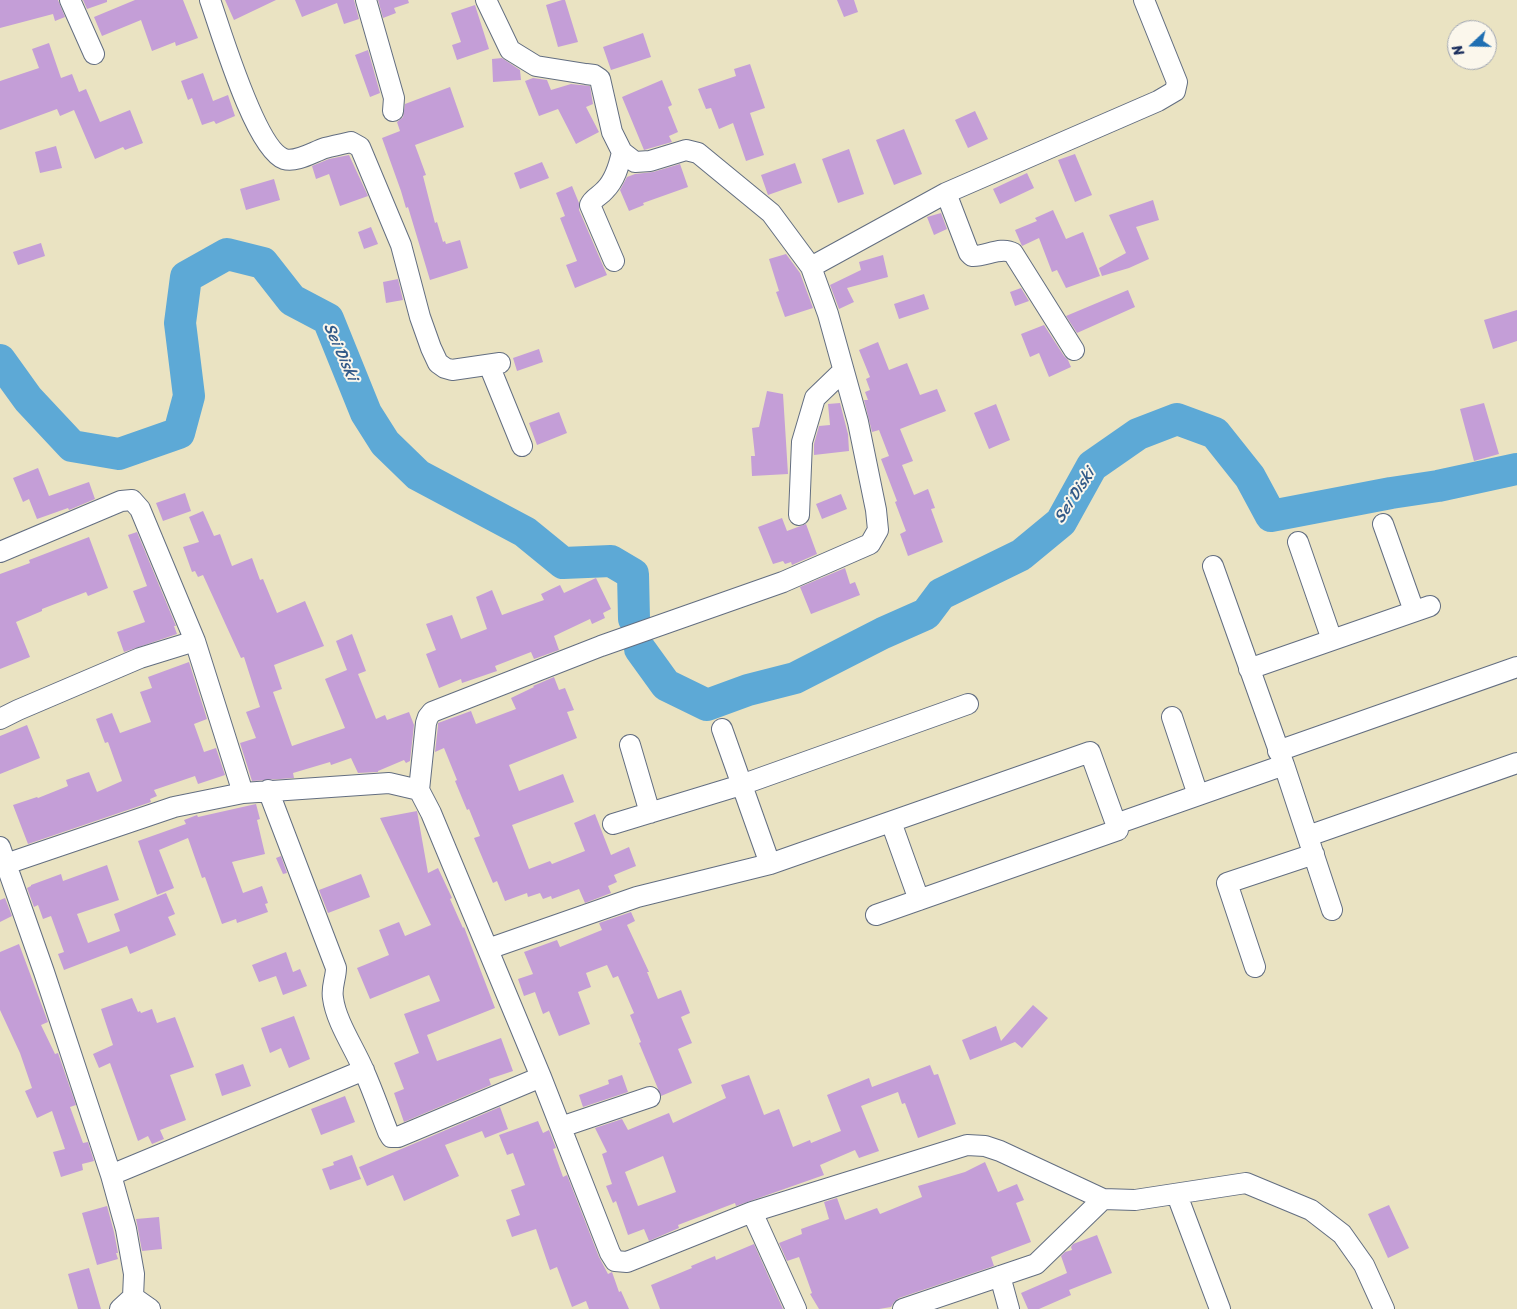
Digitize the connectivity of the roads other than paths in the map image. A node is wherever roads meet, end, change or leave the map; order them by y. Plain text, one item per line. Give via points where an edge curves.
1 (70, 0) edge
2 (210, 0) edge
3 (366, 0) edge
4 (486, 0) edge
5 (1144, 0) edge
6 (94, 54) dead end
7 (393, 111) dead end
8 (622, 152) junction
9 (946, 193) junction
10 (614, 261) dead end
11 (810, 267) junction
12 (1074, 350) dead end
13 (844, 370) junction
14 (522, 446) dead end
15 (798, 515) dead end
16 (1384, 524) dead end
17 (1298, 542) dead end
18 (0, 552) edge
19 (1214, 566) dead end
20 (1332, 640) junction
21 (195, 641) junction
22 (1517, 667) edge
23 (1249, 669) junction
24 (968, 704) dead end
25 (1172, 717) dead end
26 (0, 719) edge
27 (722, 729) dead end
28 (630, 744) dead end
29 (1281, 758) junction
30 (1517, 763) edge
31 (741, 785) junction
32 (268, 790) junction
33 (419, 790) junction
34 (243, 793) junction
35 (1198, 795) junction
36 (650, 813) junction
37 (891, 822) junction
38 (613, 824) dead end
39 (1116, 824) junction
40 (1311, 845) junction
41 (3, 855) edge
42 (770, 864) junction
43 (919, 900) junction
44 (1332, 910) dead end
45 (876, 915) dead end
46 (488, 949) junction
47 (1255, 967) dead end
48 (364, 1070) junction
49 (541, 1076) junction
50 (650, 1097) dead end
51 (561, 1127) junction
52 (111, 1175) junction
53 (1177, 1195) junction
54 (1103, 1199) junction
55 (752, 1212) junction
56 (1000, 1276) junction
57 (127, 1303) edge
58 (150, 1309) edge
59 (796, 1309) edge
60 (903, 1309) edge
61 (1009, 1309) edge
62 (1220, 1309) edge
63 (1384, 1309) edge

1 - 6 street
2 - 14 street via 257,127 274,152 284,159 293,160 351,142 360,147 401,244 420,316 438,363 452,370 494,364
3 - 7 street via 394,98
4 - 8 street via 510,50 536,66 594,75 600,79 612,132
5 - 9 street via 1177,82 1175,92
8 - 10 street via 617,173 606,190 590,205
8 - 11 street via 635,162 686,150 698,153 772,213
9 - 11 street
9 - 12 street via 969,253 977,256 1003,251 1013,253
11 - 13 street
13 - 15 street via 815,398 802,442
13 - 33 street via 876,510 878,530 870,544 783,582 601,646 432,712 426,723
16 - 20 street via 1422,609
17 - 20 street
18 - 21 street via 120,501 132,500 140,509
19 - 23 street
20 - 23 street
21 - 26 street via 140,658
21 - 34 street
22 - 29 street
23 - 29 street
24 - 31 street
25 - 35 street
27 - 31 street
28 - 36 street
29 - 35 street
29 - 40 street
30 - 40 street
31 - 36 street
31 - 42 street
32 - 33 street via 389,783
32 - 34 street
32 - 48 street via 336,968 333,1000
33 - 46 street
34 - 41 street via 174,807
35 - 39 street
36 - 38 street
37 - 39 street via 1090,752
37 - 42 street
37 - 43 street
39 - 43 street via 1118,830
40 - 44 street
40 - 47 street via 1227,883
41 - 52 street
42 - 46 street via 637,897
43 - 45 street
46 - 49 street
48 - 49 street via 391,1137 398,1137
48 - 52 street
49 - 51 street
50 - 51 street
51 - 55 street via 615,1261 627,1262
52 - 57 street via 134,1274
53 - 54 street via 1135,1200
53 - 62 street
53 - 63 street via 1246,1183 1310,1210 1342,1234 1364,1265
54 - 55 street via 1000,1151 985,1146 967,1146
54 - 56 street via 1036,1264
55 - 59 street
56 - 60 street
56 - 61 street
57 - 58 street

